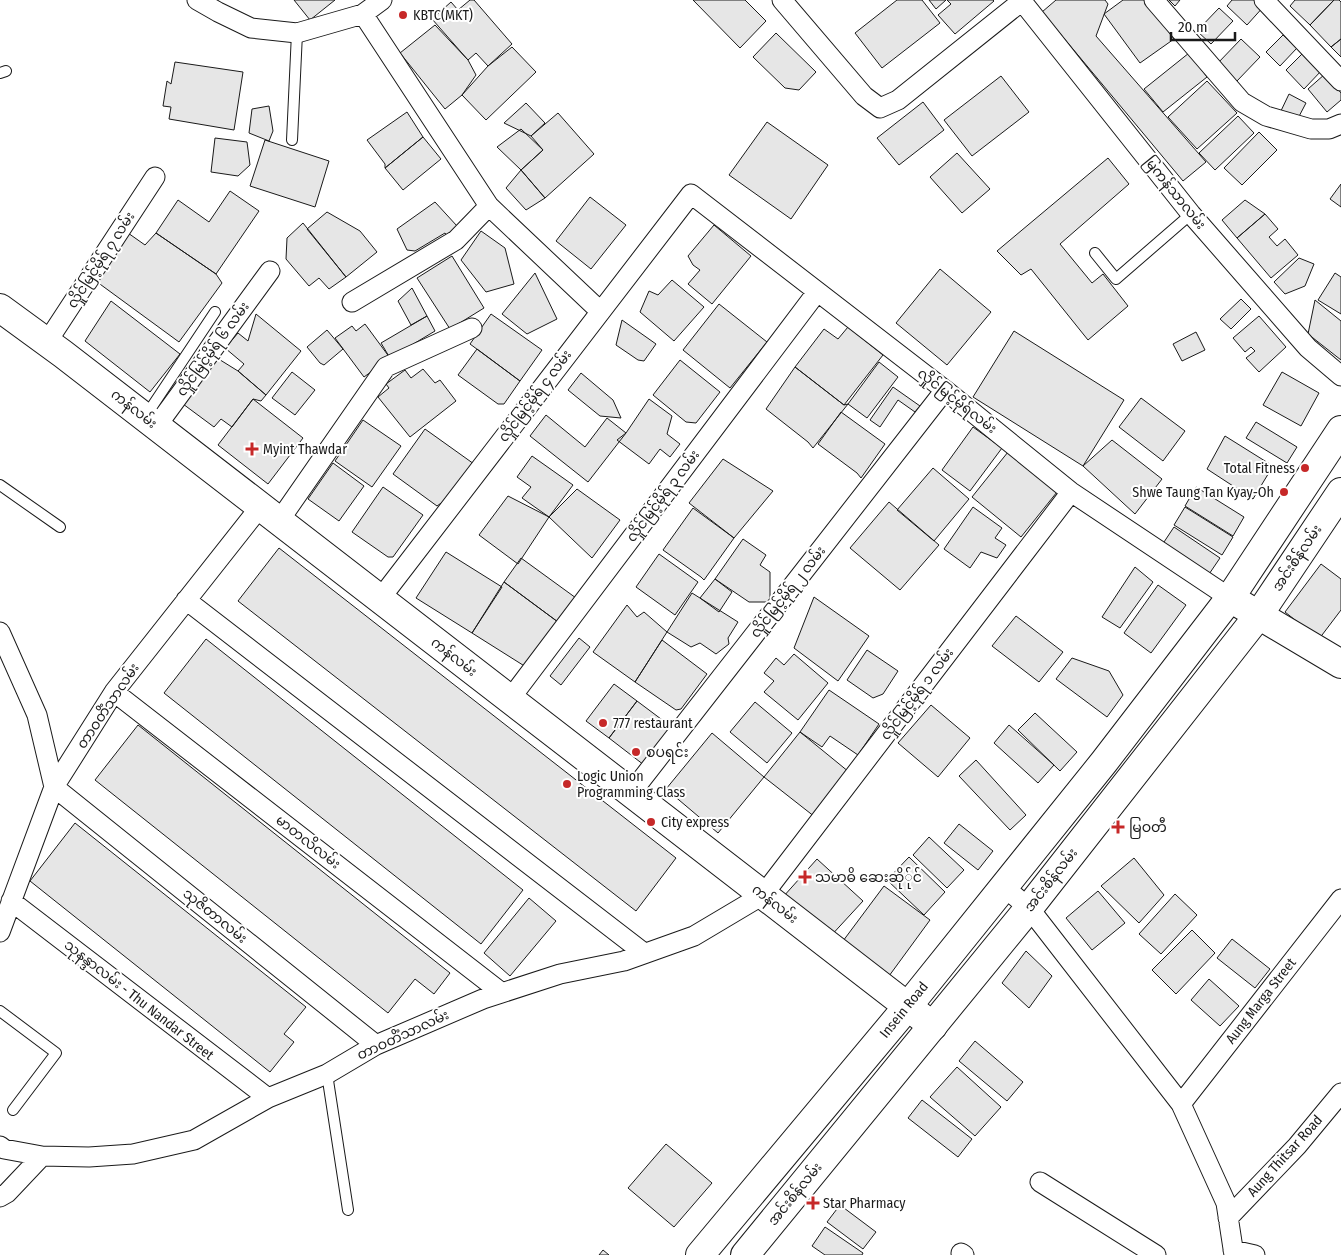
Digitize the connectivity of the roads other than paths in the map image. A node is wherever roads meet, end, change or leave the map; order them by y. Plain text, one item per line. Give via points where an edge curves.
1 (197, 0) edge
2 (382, 0) edge
3 (782, 0) edge
4 (1154, 0) edge
5 (1264, 0) edge
6 (1021, 1) edge
7 (363, 14) junction
8 (297, 33) junction
9 (1341, 81) edge
10 (1341, 124) edge
11 (292, 140) dead end
12 (156, 177) dead end
13 (691, 194) joint
14 (489, 206) junction
15 (1191, 214) junction
16 (1095, 253) dead end
17 (270, 271) dead end
18 (817, 292) junction
19 (352, 302) dead end
20 (0, 308) edge
21 (600, 311) junction
22 (215, 312) dead end
23 (472, 328) dead end
24 (47, 342) junction
25 (1341, 376) edge
26 (945, 390) junction
27 (150, 422) junction
28 (1341, 430) edge
29 (0, 484) edge
30 (1071, 492) junction
31 (1341, 492) edge
32 (270, 514) junction
33 (60, 527) dead end
34 (1230, 598) junction
35 (380, 599) junction
36 (186, 600) junction
37 (1258, 616) junction
38 (1, 639) edge
39 (1341, 664) edge
40 (114, 692) junction
41 (510, 699) junction
42 (54, 787) junction
43 (631, 793) junction
44 (1004, 887) junction
45 (763, 895) junction
46 (1341, 899) edge
47 (11, 901) junction
48 (1030, 908) junction
49 (0, 932) edge
50 (644, 953) junction
51 (502, 993) junction
52 (908, 1006) junction
53 (0, 1011) edge
54 (933, 1026) junction
55 (376, 1045) junction
56 (327, 1074) junction
57 (1341, 1093) edge
58 (268, 1098) junction
59 (1181, 1104) junction
60 (13, 1110) dead end
61 (0, 1146) edge
62 (42, 1156) junction
63 (1040, 1182) dead end
64 (0, 1198) edge
65 (348, 1210) dead end
66 (1228, 1218) junction
67 (1233, 1253) edge
68 (700, 1255) edge
69 (745, 1255) edge
70 (1156, 1255) edge
71 (1254, 1255) edge

1 - 8 street via 251,28
2 - 7 street
3 - 6 street via 864,96 880,108 898,100
4 - 10 street via 1242,102 1266,116 1312,129 1329,129
5 - 9 street
6 - 15 street, မြကန်သာလမ်း
7 - 8 street
7 - 14 street
8 - 11 lane
12 - 24 street, လှိုင်မြင့်မိုရ် ၇ လမ်း
13 - 18 street, လှိုင်မြင့်မိုရ်လမ်း
13 - 21 street, လှိုင်မြင့်မိုရ် ၄ လမ်း
14 - 19 street via 456,240
14 - 21 street
15 - 16 lane via 1116,279
15 - 25 street, မြကန်သာလမ်း via 1308,348
17 - 27 street, လှိုင်မြင့်မိုရ် ၆ လမ်း
18 - 26 street, လှိုင်မြင့်မိုရ်လမ်း
18 - 41 street, လှိုင်မြင့်မိုရ် ၃ လမ်း
20 - 24 main road, ကန်လမ်း
21 - 35 street, လှိုင်မြင့်မိုရ် ၄ လမ်း
22 - 27 lane
23 - 32 street, တာဝတိံသာလမ်း via 386,367
24 - 27 main road, ကန်လမ်း
26 - 30 street, လှိုင်မြင့်မိုရ်လမ်း
26 - 43 street, လှိုင်မြင့်မိုရ် ၂ လမ်း
27 - 32 main road, ကန်လမ်း
28 - 34 main road
29 - 33 lane
30 - 34 street, လှိုင်မြင့်မိုရ်လမ်း
30 - 45 street, လှိုင်မြင့်မိုရ် ၁ လမ်း
31 - 37 main road, အင်းစိန်လမ်း
32 - 35 main road, ကန်လမ်း
32 - 36 street, တာဝတိံသာလမ်း
34 - 37 main road
34 - 44 main road, Insein Road
35 - 41 main road, ကန်လမ်း
36 - 40 street, တာဝတိံသာလမ်း
36 - 50 street
37 - 39 main road
37 - 48 main road, အင်းစိန်လမ်း
38 - 42 street via 37,715
40 - 42 street, တာဝတိံသာလမ်း
40 - 51 street, မာတလိလမ်း
41 - 43 main road, ကန်လမ်း
42 - 47 street, တာဝတိံသာလမ်း
42 - 55 street, သုဇိတာလမ်း
43 - 45 main road, ကန်လမ်း
44 - 48 street
44 - 52 main road, Insein Road
45 - 50 street, တာဝတိံသာလမ်း via 694,936
45 - 52 main road, ကန်လမ်း
46 - 59 street, Aung Marga Street
47 - 49 street, တာဝတိံသာလမ်း
47 - 58 street, သုနန္ဒာလမ်း - Thu Nandar Street
48 - 54 main road, အင်းစိန်လမ်း
48 - 59 street
50 - 51 street, တာဝတိံသာလမ်း via 624,961 560,974
51 - 55 street, တာဝတိံသာလမ်း
52 - 54 main road, ကန်လမ်း
52 - 68 main road, Insein Road
53 - 60 lane via 56,1053
54 - 69 main road, အင်းစိန်လမ်း
55 - 56 street, တာဝတိံသာလမ်း
56 - 58 street, တာဝတိံသာလမ်း
56 - 65 lane
57 - 66 street, Aung Thitsar Road via 1297,1146
58 - 62 street, တာဝတိံသာလမ်း via 194,1140 133,1154
59 - 66 street via 1226,1203
61 - 62 street, တာဝတိံသာလမ်း
62 - 64 street
63 - 70 street
66 - 67 street
67 - 71 street

